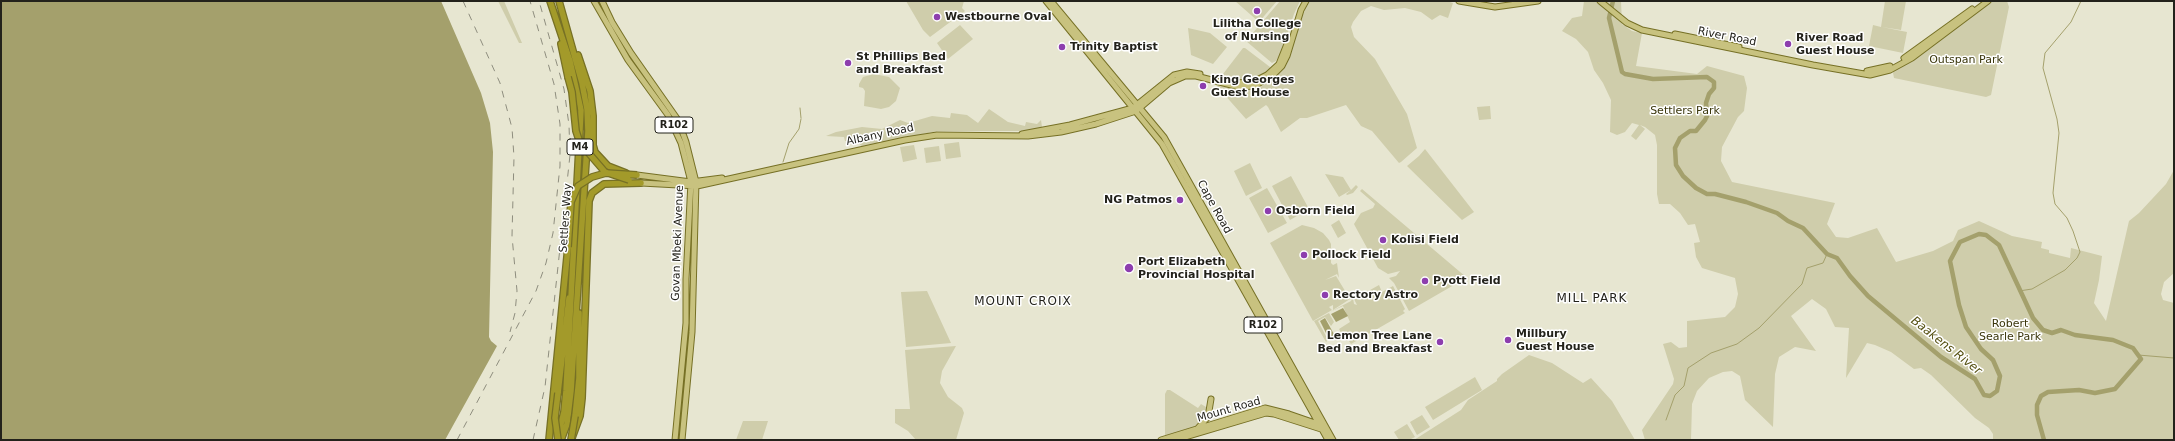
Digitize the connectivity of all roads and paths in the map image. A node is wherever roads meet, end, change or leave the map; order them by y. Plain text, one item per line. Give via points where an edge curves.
1 (550, 1) edge
2 (559, 1) edge
3 (594, 1) edge
4 (602, 1) edge
5 (1046, 1) edge
6 (1051, 1) edge
7 (1302, 1) edge
8 (1306, 1) edge
9 (1459, 1) edge
10 (1472, 1) edge
11 (1523, 1) edge
12 (1538, 1) edge
13 (1600, 1) edge
14 (1605, 1) edge
15 (1982, 1) edge
16 (1988, 1) edge
17 (562, 10) junction
18 (1622, 16) junction
19 (555, 18) junction
20 (1277, 69) junction
21 (1859, 72) junction
22 (1139, 106) junction
23 (1134, 109) junction
24 (637, 175) junction
25 (628, 181) junction
26 (641, 183) joint
27 (694, 184) junction
28 (578, 278) junction
29 (571, 279) junction
30 (1211, 399) dead end
31 (1323, 427) junction
32 (1196, 430) junction
33 (549, 440) edge
34 (559, 440) edge
35 (571, 440) edge
36 (675, 440) edge
37 (682, 440) edge
38 (1161, 440) edge
39 (1175, 440) edge
40 (1328, 440) edge
41 (1333, 440) edge

1 - 19 highway, Settlers Way / M4
2 - 17 highway, Settlers Way / M4
3 - 27 main road, Govan Mbeki Avenue / R102 via 626,56 668,115 681,143
4 - 27 main road, Govan Mbeki Avenue / R102 via 630,53 678,120 686,142
5 - 23 main road, Cape Road / R102
6 - 22 main road, Cape Road / R102
7 - 20 main road
8 - 20 main road via 1287,56
9 - 12 main road via 1495,7
10 - 11 main road via 1494,4
13 - 18 main road, River Road
14 - 18 main road, River Road
15 - 21 main road via 1932,40 1895,64 1878,70
16 - 21 main road via 1932,44 1897,66 1880,73
17 - 24 highway, bridge via 588,80 593,116 593,145 599,159 613,169
17 - 28 highway, Settlers Way / M4 via 579,69 587,109
18 - 21 main road, River Road via 1642,30
19 - 25 highway, bridge via 572,92 576,131 580,142 605,172
19 - 29 highway, Settlers Way / M4 via 570,61 581,110
20 - 22 main road, Albany Road via 1258,84 1244,87 1196,76 1181,77
22 - 23 main road, Albany Road
22 - 31 main road, Cape Road / R102 via 1166,141
23 - 27 main road, Albany Road via 1096,124 1061,132 1028,136 923,136 748,175
23 - 31 main road, Cape Road / R102 via 1162,144
24 - 27 main road, Albany Road
24 - 33 highway, bridge via 606,173 592,177 578,186 570,202 568,248
25 - 26 highway
25 - 35 highway via 604,184 592,193 589,201 582,398 580,416
26 - 27 main road, Albany Road
27 - 36 main road, Govan Mbeki Avenue / R102 via 686,280 686,323
27 - 37 main road, Govan Mbeki Avenue / R102 via 692,338
28 - 34 highway, Settlers Way / M4 via 569,411
28 - 35 highway, bridge via 579,378
29 - 34 highway, Settlers Way / M4 via 572,300 565,402
29 - 34 highway, bridge via 555,418
30 - 32 main road via 1208,417
31 - 32 main road, Mount Road via 1265,408
31 - 39 main road, Mount Road via 1266,413
31 - 40 main road, Cape Road / R102
31 - 41 main road, Cape Road / R102
32 - 38 main road, Mount Road

